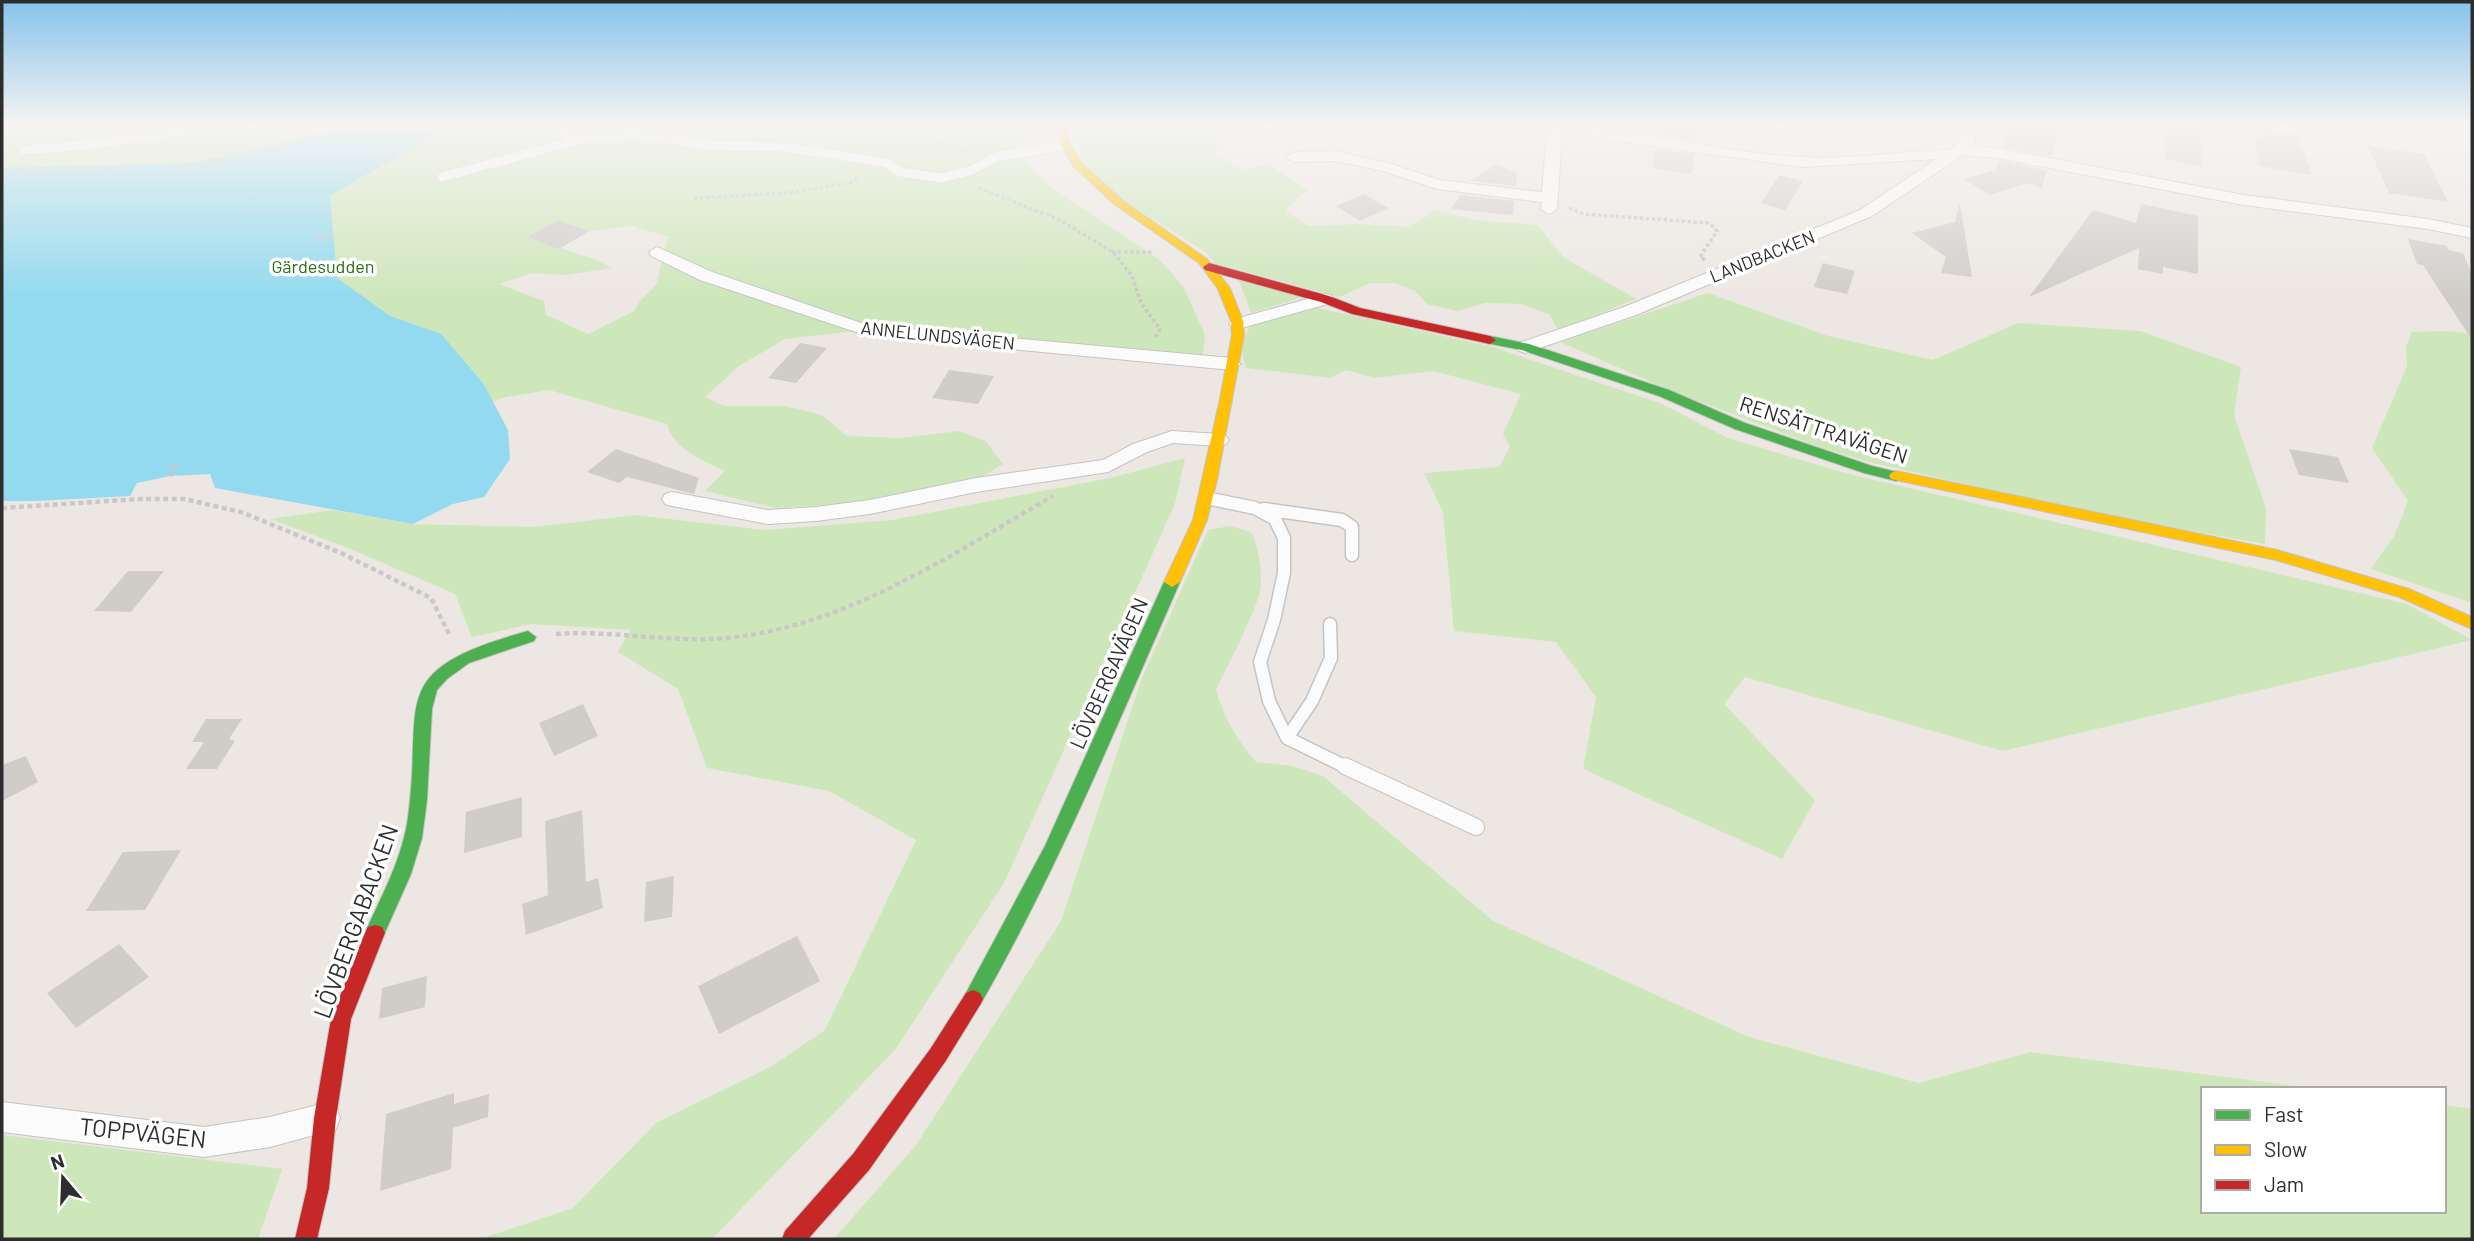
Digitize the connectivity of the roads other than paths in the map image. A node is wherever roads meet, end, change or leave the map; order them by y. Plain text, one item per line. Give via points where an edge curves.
1 (1095, 182) edge
2 (1431, 182) edge
3 (1553, 182) edge
4 (1916, 182) edge
5 (2147, 182) edge
6 (2472, 233) edge
7 (657, 252) dead end
8 (1209, 267) junction
9 (1325, 299) junction
10 (1238, 324) junction
11 (1525, 348) junction
12 (1232, 364) junction
13 (1219, 440) junction
14 (1206, 498) junction
15 (672, 499) dead end
16 (1255, 508) junction
17 (1352, 555) dead end
18 (2472, 623) edge
19 (1330, 624) dead end
20 (528, 637) road end
21 (1287, 738) junction
22 (1476, 827) dead end
23 (2, 1117) edge
24 (325, 1118) junction
25 (306, 1239) edge
26 (793, 1239) edge

1 - 8 street
2 - 3 street via 1549,204
4 - 11 street, LANDBACKEN via 1866,213 1630,311
5 - 6 street
7 - 12 street, ANNELUNDSVÄGEN via 706,276 865,330
8 - 9 street, RENSÄTTRAVÄGEN
8 - 10 street
9 - 10 street
9 - 11 street, RENSÄTTRAVÄGEN via 1356,311
10 - 12 street, LÖVBERGAVÄGEN
11 - 18 street, RENSÄTTRAVÄGEN via 1664,393 1740,426 1869,470 2277,555 2404,593
12 - 13 street, LÖVBERGAVÄGEN
13 - 14 street, LÖVBERGAVÄGEN
13 - 15 street via 1172,437 1108,466 816,514 768,517
14 - 16 lane
14 - 26 street, LÖVBERGAVÄGEN via 1200,520 1003,949 939,1055 877,1141
16 - 17 lane via 1342,520 1352,527
16 - 21 lane via 1275,519 1284,538 1281,585 1260,662 1269,701
19 - 21 lane via 1331,658 1312,701
20 - 24 street, LÖVBERGABACKEN via 462,660 432,684 425,701 413,840 341,1019
21 - 22 lane
23 - 24 street, TOPPVÄGEN via 205,1142
24 - 25 street, LÖVBERGABACKEN via 318,1188

